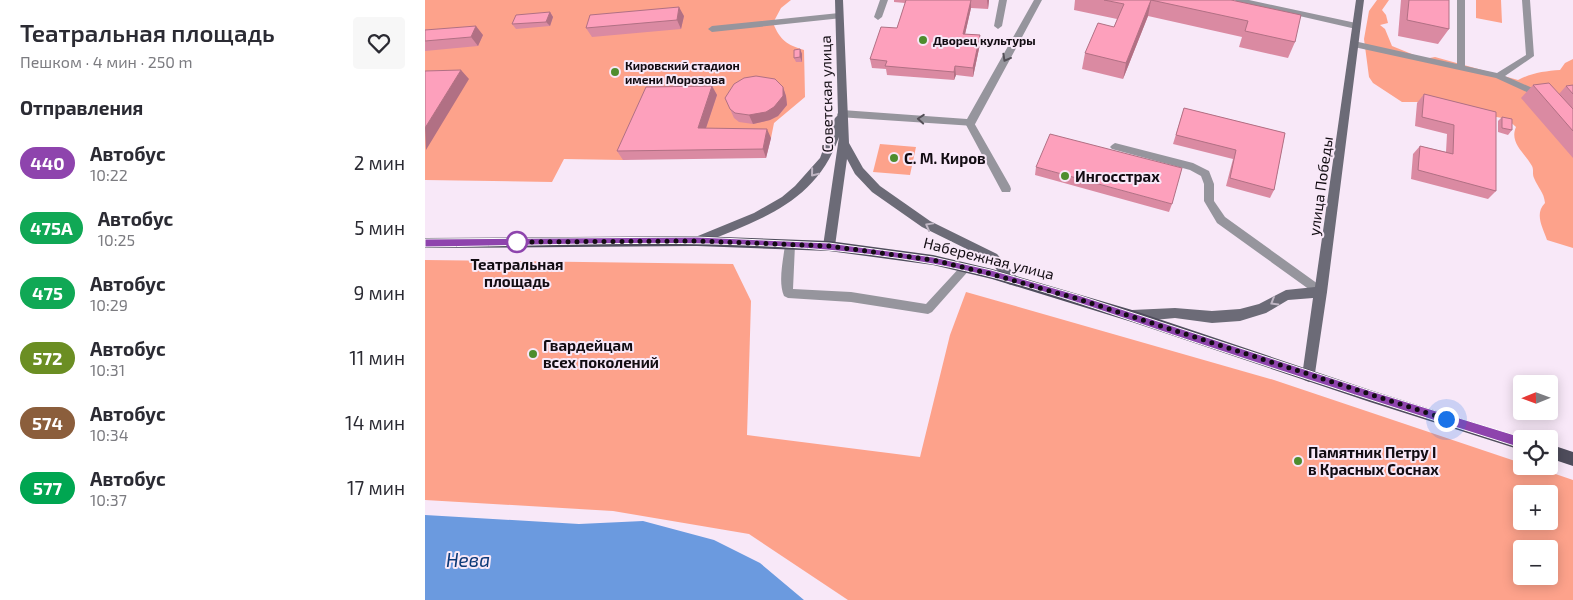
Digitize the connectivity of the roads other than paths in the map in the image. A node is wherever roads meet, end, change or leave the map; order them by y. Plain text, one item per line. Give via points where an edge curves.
1 (839, 0) edge
2 (884, 0) edge
3 (1003, 0) edge
4 (1036, 0) edge
5 (1238, 0) edge
6 (1360, 0) edge
7 (1461, 0) edge
8 (1526, 0) edge
9 (839, 16) junction
10 (878, 16) dead end
11 (997, 26) dead end
12 (1356, 26) junction
13 (712, 29) dead end
14 (1354, 44) junction
15 (1461, 67) junction
16 (1499, 76) junction
17 (1553, 105) edge
18 (842, 114) junction
19 (970, 123) junction
20 (844, 143) junction
21 (1115, 147) dead end
22 (1006, 189) dead end
23 (697, 241) junction
24 (425, 243) edge
25 (790, 245) junction
26 (829, 246) junction
27 (966, 268) junction
28 (1012, 280) junction
29 (1321, 292) junction
30 (1133, 316) junction
31 (1309, 376) junction
32 (1513, 440) edge
33 (1558, 454) edge
34 (1573, 458) edge

1 - 9 street, Советская улица
2 - 10 lane
3 - 11 lane
4 -> 19 street
5 - 12 lane
6 - 12 street, улица Победы
7 - 15 lane
8 - 16 lane via 1530,56
9 - 13 lane
9 - 18 street, Советская улица
12 - 14 street, улица Победы
14 - 15 lane
14 - 29 street, улица Победы
15 - 16 lane
16 - 17 lane via 1547,98
19 -> 18 street
18 - 20 street, Советская улица
18 -> 23 street via 825,159 805,184 780,206
19 - 22 lane
20 - 26 street, Советская улица
28 -> 20 street via 993,257 926,224 876,189 859,171
21 - 29 lane via 1193,167 1205,174 1209,201 1221,220
23 - 24 main road, Набережная улица
23 - 25 main road, Набережная улица
25 - 26 main road, Набережная улица
25 - 27 lane via 788,293 851,297 928,309
26 - 27 main road, Набережная улица via 933,260
27 - 28 main road, Набережная улица
28 - 30 main road, Набережная улица
29 -> 30 street via 1286,294 1262,309 1240,315 1211,317 1175,313
29 - 31 street, улица Победы
30 - 31 main road, Набережная улица
31 - 32 main road, Набережная улица
33 - 34 main road

